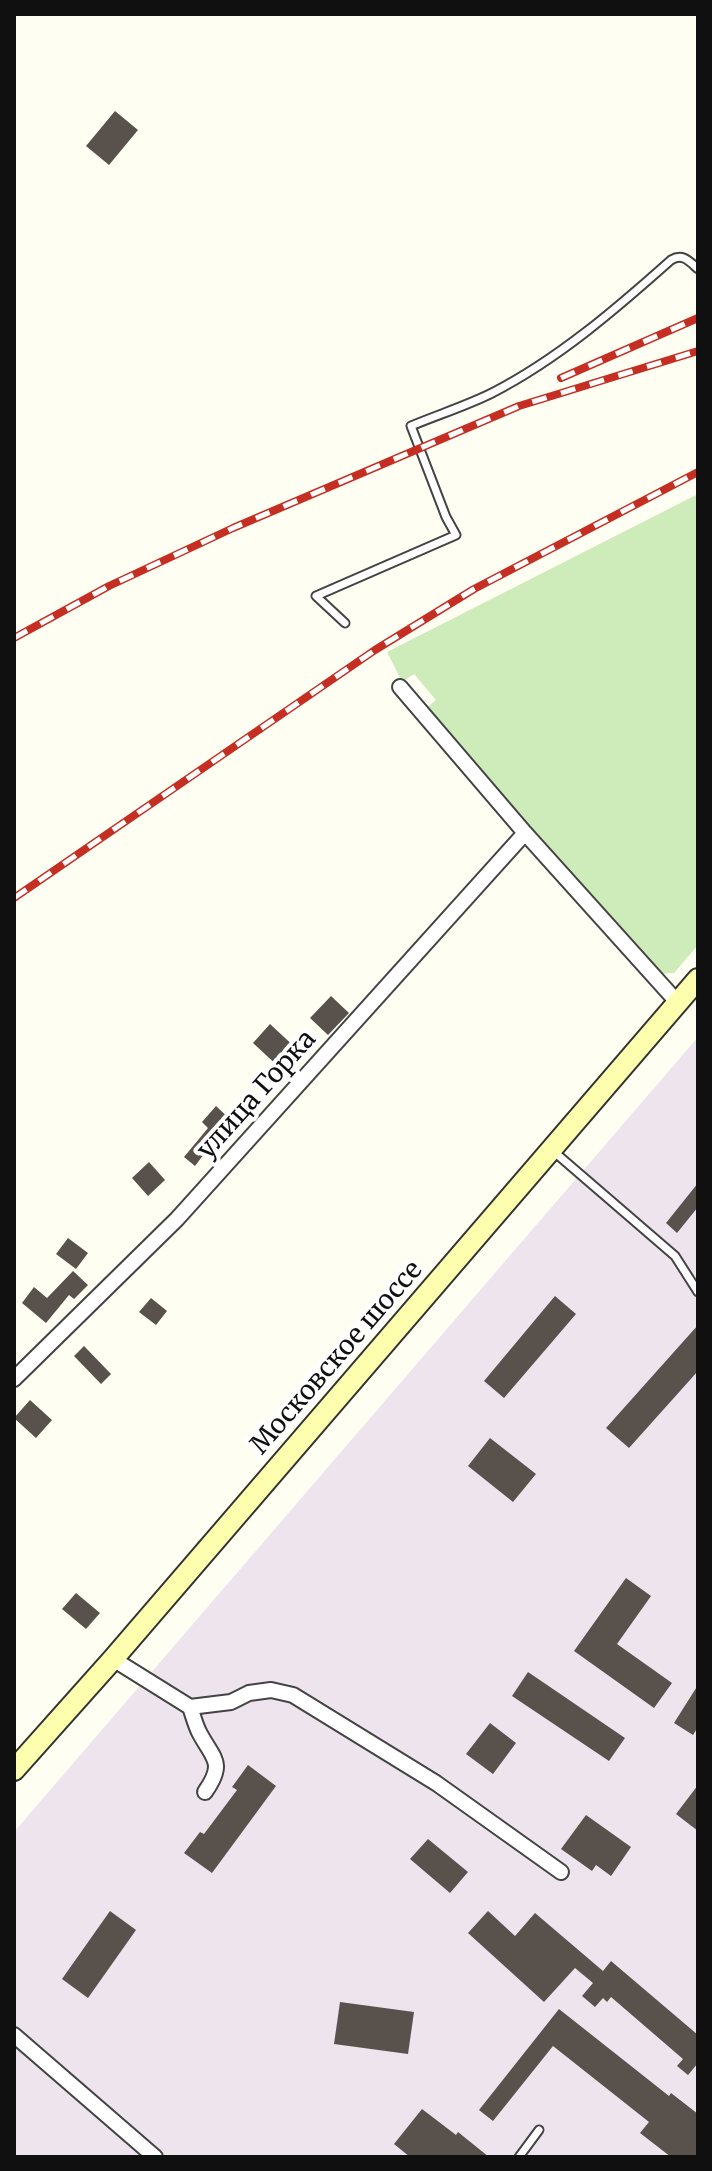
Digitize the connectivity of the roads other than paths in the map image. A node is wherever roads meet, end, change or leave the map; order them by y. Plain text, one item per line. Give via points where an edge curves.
1 (698, 269) edge
2 (345, 623) dead end
3 (400, 687) dead end
4 (525, 833) junction
5 (698, 979) edge
6 (678, 1003) junction
7 (550, 1148) junction
8 (698, 1292) edge
9 (14, 1379) edge
10 (113, 1659) junction
11 (190, 1707) junction
12 (14, 1770) edge
13 (205, 1792) dead end
14 (561, 1872) dead end
15 (14, 2035) edge
16 (539, 2130) dead end
17 (155, 2157) edge
18 (519, 2157) edge

1 - 2 lane via 678,256 556,354 491,393 411,426 456,535 316,596
3 - 4 street
4 - 6 street
4 - 9 street, улица Горка via 177,1219
5 - 6 main road, Московское шоссе
6 - 7 main road, Московское шоссе
7 - 8 lane via 675,1256
7 - 10 main road, Московское шоссе
10 - 11 street
10 - 12 main road, Московское шоссе
11 - 13 street via 217,1761 216,1777
11 - 14 street via 271,1690 293,1695 436,1783
15 - 17 street
16 - 18 lane

